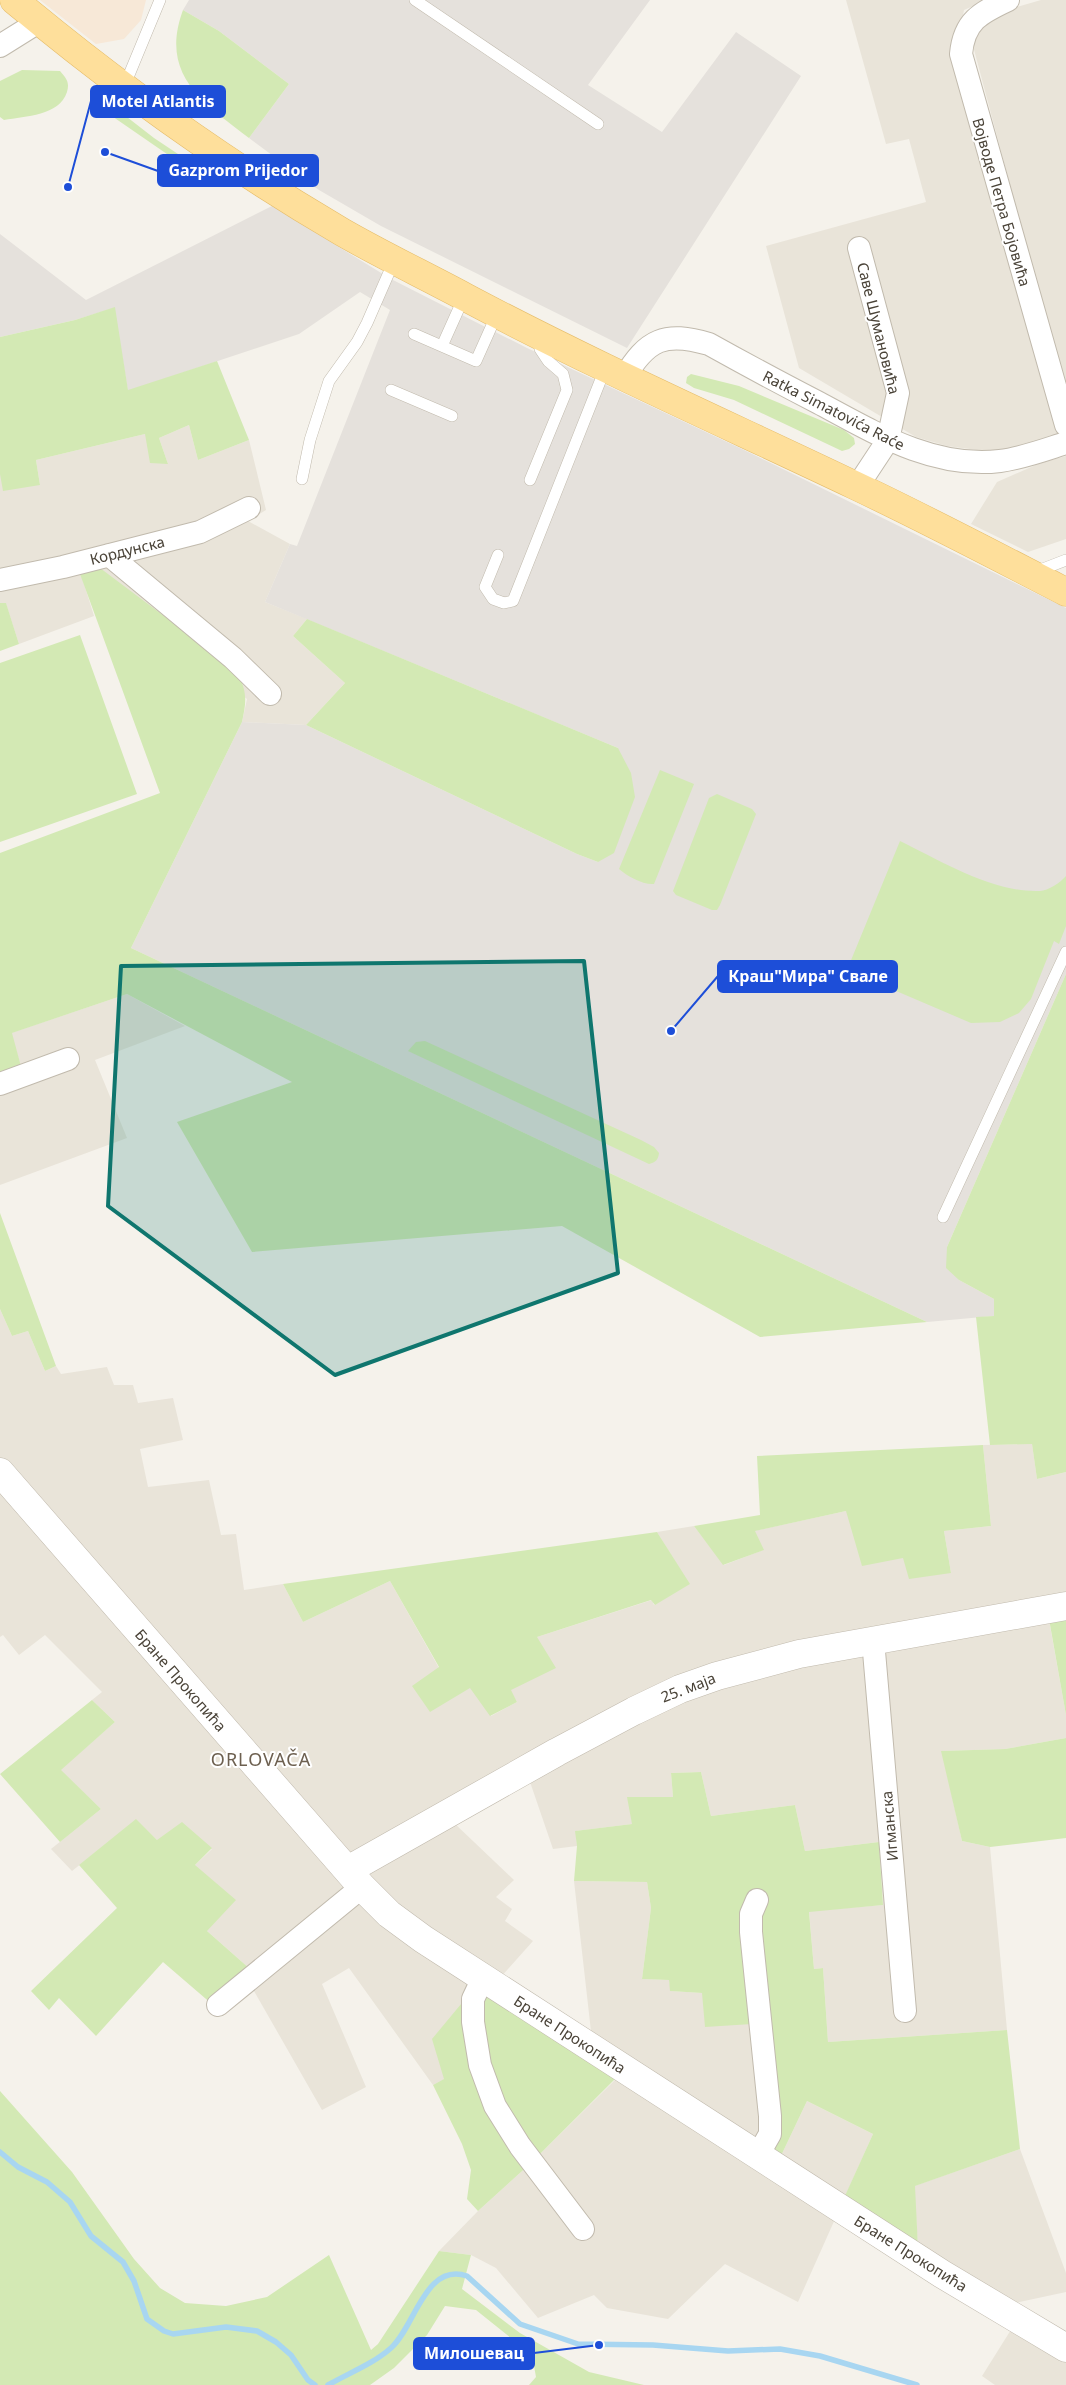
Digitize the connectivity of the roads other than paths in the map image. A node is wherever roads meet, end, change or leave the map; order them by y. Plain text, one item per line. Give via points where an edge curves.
1 (14, 0) edge
2 (160, 0) edge
3 (415, 0) edge
4 (1008, 0) edge
5 (40, 21) junction
6 (0, 46) edge
7 (124, 87) junction
8 (598, 124) dead end
9 (859, 248) dead end
10 (394, 261) junction
11 (464, 296) junction
12 (496, 314) junction
13 (414, 334) dead end
14 (542, 337) junction
15 (442, 346) junction
16 (614, 373) junction
17 (391, 390) dead end
18 (452, 416) dead end
19 (1066, 426) edge
20 (888, 440) junction
21 (1066, 443) edge
22 (302, 479) dead end
23 (530, 480) dead end
24 (857, 486) junction
25 (249, 508) dead end
26 (109, 555) junction
27 (498, 555) dead end
28 (1066, 560) edge
29 (1030, 574) junction
30 (0, 580) edge
31 (1066, 592) edge
32 (270, 694) dead end
33 (1066, 952) edge
34 (68, 1059) dead end
35 (0, 1084) edge
36 (944, 1216) dead end
37 (0, 1472) edge
38 (1066, 1606) edge
39 (873, 1640) junction
40 (355, 1878) junction
41 (757, 1900) dead end
42 (483, 1978) junction
43 (218, 2004) dead end
44 (905, 2011) dead end
45 (758, 2155) junction
46 (583, 2229) dead end
47 (1066, 2348) edge

1 - 5 main road
2 - 7 lane
3 - 8 lane
4 - 19 street, Војводе Петра Бојовића via 987,10 971,24 962,36 961,54
5 - 6 street
5 - 7 main road
7 - 10 main road via 195,140 341,232
9 - 20 street, Саве Шумановића via 898,393
10 - 11 main road
10 - 22 lane via 367,323 330,381 310,440
11 - 12 main road
11 - 15 lane
12 - 14 main road
12 - 15 lane via 476,361
13 - 15 lane
14 - 16 main road
14 - 23 lane via 540,349 563,374 567,390
16 - 20 street, Ratka Simatovića Raće via 649,346 668,338 686,337 708,344
16 - 24 main road
16 - 27 lane via 512,601 492,599 485,587
17 - 18 lane
20 - 21 street, Ratka Simatovića Raće via 921,453 961,460 999,461 1026,457
20 - 24 street, Саве Шумановића
24 - 29 main road
25 - 26 street, Кордунска via 200,532
26 - 30 street, Кордунска
26 - 32 street via 233,658
28 - 29 lane
29 - 31 main road
33 - 36 lane
34 - 35 street
37 - 40 street, Бране Прокопића
38 - 39 street, 25. маја
39 - 40 street, 25. маја via 799,1654 726,1673 634,1710 557,1752
39 - 44 street, Игманска
40 - 42 street, Бране Прокопића via 389,1914
40 - 43 street
41 - 45 street via 751,1914 751,1932 770,2116 770,2134
42 - 45 street, Бране Прокопића
42 - 46 street via 473,1999 473,2022 480,2065 495,2106 520,2146
45 - 47 street, Бране Прокопића via 942,2274

